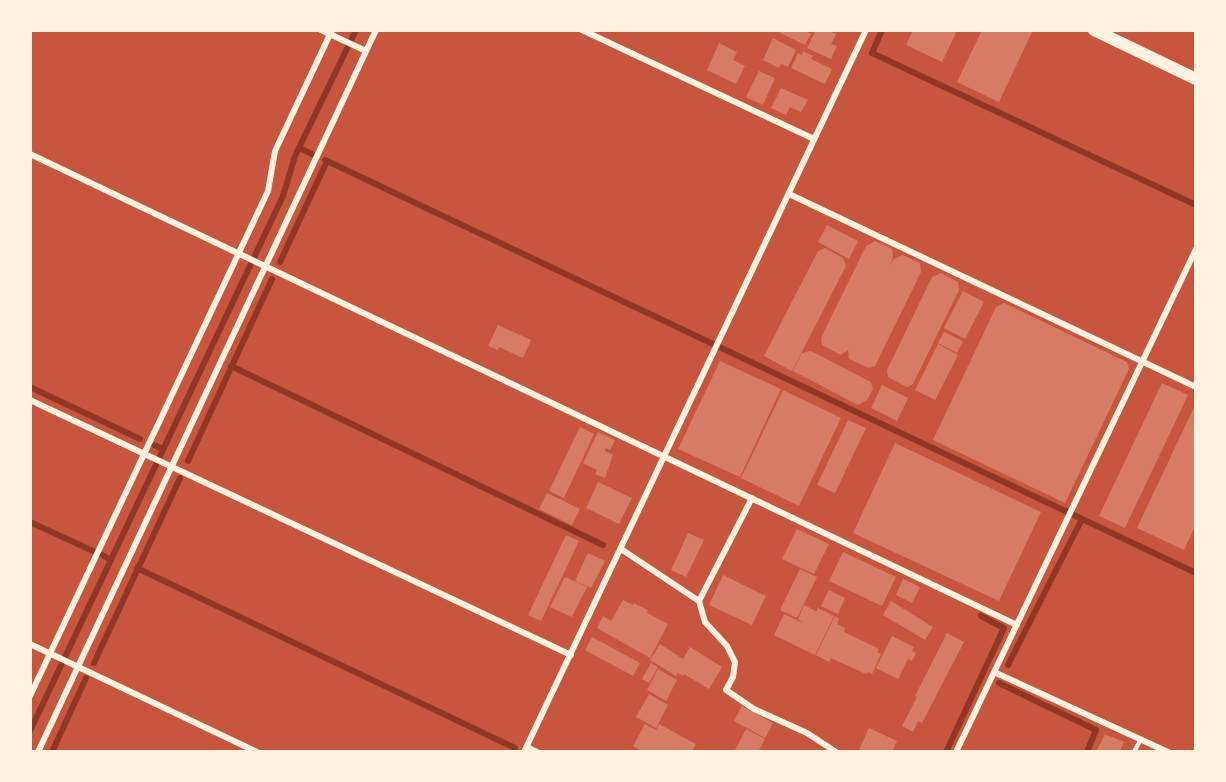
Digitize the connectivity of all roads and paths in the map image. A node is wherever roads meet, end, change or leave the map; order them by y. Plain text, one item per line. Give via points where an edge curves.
1 (321, 30) edge
2 (376, 30) edge
3 (582, 30) edge
4 (866, 30) edge
5 (1094, 30) edge
6 (332, 34) edge
7 (366, 51) junction
8 (1196, 79) edge
9 (814, 139) junction
10 (30, 154) edge
11 (789, 194) junction
12 (1196, 249) edge
13 (241, 254) junction
14 (264, 265) junction
15 (1142, 362) junction
16 (1196, 387) edge
17 (30, 400) edge
18 (146, 455) junction
19 (664, 457) junction
20 (170, 466) junction
21 (752, 498) junction
22 (621, 549) junction
23 (699, 601) junction
24 (1017, 625) junction
25 (30, 644) edge
26 (52, 655) junction
27 (571, 655) junction
28 (78, 667) junction
29 (994, 672) junction
30 (30, 696) edge
31 (1141, 740) junction
32 (525, 749) edge
33 (38, 752) edge
34 (257, 752) edge
35 (537, 752) edge
36 (836, 752) edge
37 (956, 752) edge
38 (1134, 752) edge
39 (1168, 752) edge

1 - 6 street
2 - 7 street
3 - 9 street
4 - 9 street
5 - 8 main road
6 - 7 street
6 - 13 street via 275,151 268,191
7 - 14 street
9 - 11 street
10 - 13 street
11 - 15 street
11 - 19 street
12 - 15 street
13 - 14 street
13 - 18 street
14 - 19 street
14 - 20 street
15 - 16 street
15 - 24 street
17 - 18 street
18 - 20 street
18 - 26 street
19 - 21 street
19 - 22 street
20 - 27 street
20 - 28 street
21 - 23 street
21 - 24 street
22 - 23 street
22 - 27 street
23 - 36 street via 705,622 727,646 735,662 726,690
24 - 29 street
25 - 26 street
26 - 28 street
26 - 30 street
27 - 32 street
28 - 33 street
28 - 34 street
29 - 31 street
29 - 37 street
31 - 38 lane
31 - 39 street
32 - 35 street

